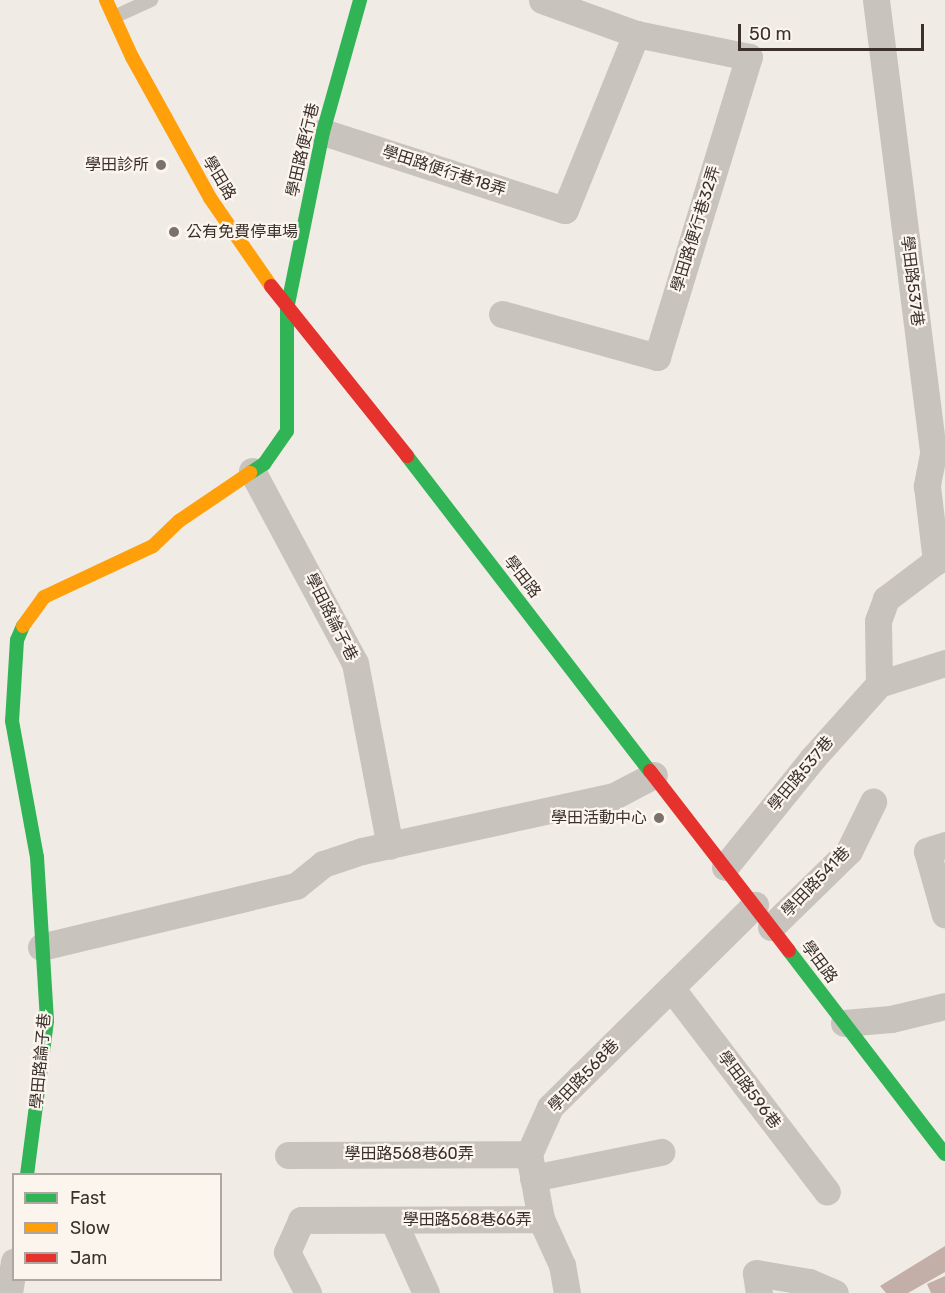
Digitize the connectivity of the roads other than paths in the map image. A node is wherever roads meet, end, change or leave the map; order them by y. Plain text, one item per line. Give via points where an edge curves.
1 (106, 0) edge
2 (151, 0) edge
3 (360, 0) edge
4 (542, 0) edge
5 (876, 0) edge
6 (114, 17) junction
7 (636, 34) junction
8 (323, 132) junction
9 (287, 309) junction
10 (502, 314) dead end
11 (252, 471) junction
12 (940, 558) edge
13 (945, 663) edge
14 (879, 684) junction
15 (6, 721) edge
16 (654, 775) junction
17 (873, 802) dead end
18 (945, 845) edge
19 (390, 846) junction
20 (725, 867) junction
21 (755, 905) junction
22 (945, 915) edge
23 (771, 927) junction
24 (41, 947) junction
25 (672, 989) junction
26 (945, 1006) edge
27 (844, 1023) junction
28 (661, 1152) dead end
29 (945, 1154) edge
30 (288, 1155) dead end
31 (531, 1166) junction
32 (27, 1173) edge
33 (827, 1192) dead end
34 (393, 1220) junction
35 (541, 1220) junction
36 (12, 1274) edge
37 (9, 1293) edge
38 (308, 1293) edge
39 (426, 1293) edge
40 (567, 1293) edge
41 (759, 1293) edge
42 (835, 1293) edge

1 - 6 main road, 學田路
2 - 6 lane
3 - 8 main road, 學田路便行巷
4 - 7 street, 學田路便行巷32弄
5 - 12 street, 學田路537巷 via 933,454 927,486
6 - 9 main road, 學田路 via 210,198
7 - 8 street, 學田路便行巷18弄 via 565,210
7 - 10 street, 學田路便行巷32弄 via 749,57 657,357
8 - 9 main road, 學田路便行巷
9 - 11 main road, 學田路論子巷 via 287,431 264,464
9 - 16 main road, 學田路 via 340,369
11 - 15 main road, 學田路論子巷 via 179,521 153,546 44,597 16,640
11 - 19 street, 學田路論子巷 via 355,663
12 - 14 street, 學田路537巷 via 886,599 878,621
13 - 14 street
14 - 20 street, 學田路537巷
15 - 24 main road, 學田路論子巷 via 37,858
16 - 19 street via 614,796
16 - 20 main road, 學田路
17 - 23 street, 學田路541巷 via 849,851
18 - 22 street via 927,851
19 - 24 street via 323,864 296,886
20 - 21 main road, 學田路
21 - 23 main road, 學田路
21 - 25 street, 學田路568巷
23 - 27 main road, 學田路
24 - 32 main road, 學田路論子巷 via 47,1021
25 - 31 street, 學田路568巷 via 550,1107
25 - 33 street, 學田路596巷
26 - 27 street via 891,1019
27 - 29 main road, 學田路
28 - 31 street, 學田路568巷60弄
30 - 31 street, 學田路568巷60弄
31 - 35 street
34 - 35 street, 學田路568巷66弄
34 - 38 street, 學田路568巷66弄 via 302,1220 287,1252
34 - 39 street, 學田路568巷66弄
35 - 40 street via 562,1265
36 - 37 street
41 - 42 street via 756,1273 809,1282

